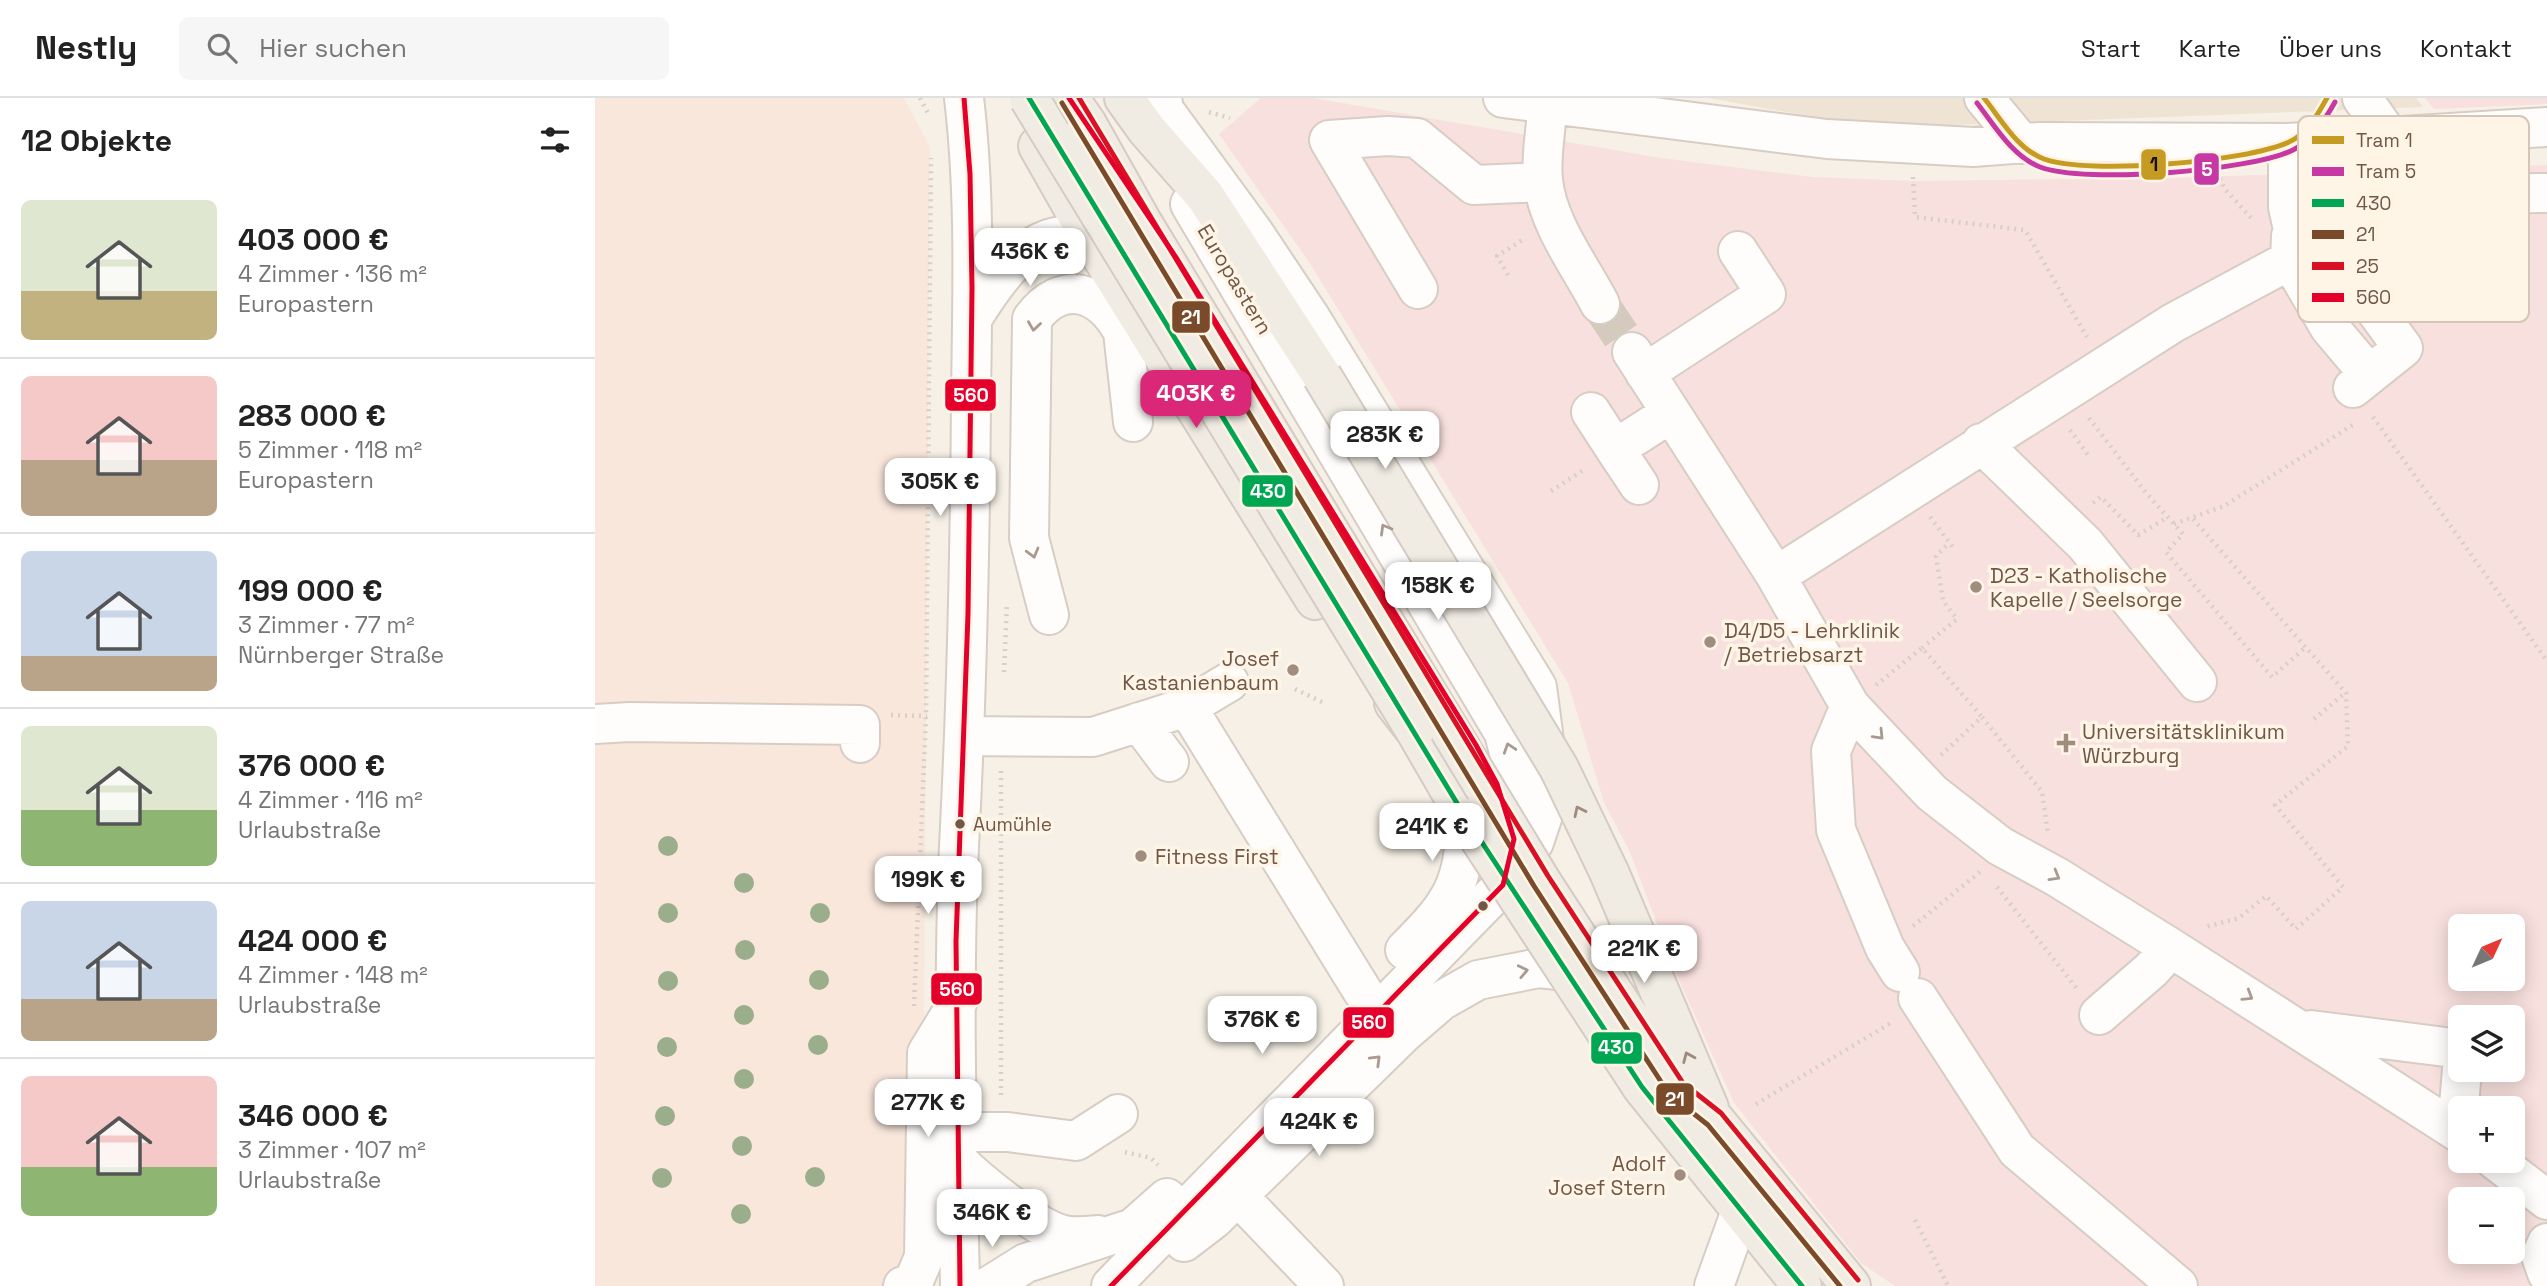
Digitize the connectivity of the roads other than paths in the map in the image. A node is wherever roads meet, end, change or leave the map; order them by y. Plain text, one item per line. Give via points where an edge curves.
1 (964, 98) edge
2 (985, 98) edge
3 (1013, 98) edge
4 (1029, 98) edge
5 (1069, 98) edge
6 (1124, 98) edge
7 (1503, 98) edge
8 (1984, 98) edge
9 (2001, 98) edge
10 (2362, 98) edge
11 (1543, 100) edge
12 (1158, 113) edge
13 (2375, 116) edge
14 (2547, 127) edge
15 (2529, 128) edge
16 (2288, 142) junction
17 (2298, 142) edge
18 (2030, 143) junction
19 (971, 155) junction
20 (1543, 182) junction
21 (2529, 193) edge
22 (2547, 193) edge
23 (2298, 240) edge
24 (1093, 243) junction
25 (2291, 243) junction
26 (1738, 251) dead end
27 (2298, 258) edge
28 (1418, 289) dead end
29 (1600, 304) tunnel mouth
30 (972, 319) junction
31 (2327, 322) edge
32 (2384, 322) edge
33 (1591, 412) dead end
34 (1671, 413) junction
35 (1133, 422) dead end
36 (1290, 439) dead end
37 (1981, 443) junction
38 (1615, 449) junction
39 (1639, 485) dead end
40 (1776, 576) junction
41 (1049, 615) dead end
42 (1229, 681) dead end
43 (2197, 682) dead end
44 (1850, 706) junction
45 (1187, 707) junction
46 (1139, 722) junction
47 (595, 724) edge
48 (1415, 730) junction
49 (983, 737) junction
50 (860, 743) dead end
51 (1169, 762) dead end
52 (1466, 818) junction
53 (1514, 839) junction
54 (1503, 885) junction
55 (2171, 948) junction
56 (1572, 979) junction
57 (1363, 992) junction
58 (957, 1004) junction
59 (2099, 1015) road end
60 (2302, 1029) junction
61 (2448, 1047) edge
62 (1118, 1114) dead end
63 (1714, 1119) junction
64 (2448, 1125) edge
65 (958, 1147) junction
66 (2512, 1173) edge
67 (2547, 1200) edge
68 (1242, 1201) junction
69 (1741, 1210) junction
70 (1118, 1234) junction
71 (2547, 1243) edge
72 (2547, 1273) edge
73 (903, 1286) edge
74 (960, 1286) edge
75 (989, 1286) edge
76 (1111, 1286) edge
77 (1126, 1286) edge
78 (1324, 1286) edge
79 (1714, 1286) edge
80 (1802, 1286) edge
81 (1851, 1286) edge
82 (2178, 1286) edge

1 - 19 street
2 - 19 street
3 - 24 main road
4 - 48 main road, bridge
5 - 63 main road, bridge via 1541,881 1676,1089
6 - 12 main road, Europastern
7 - 11 street
8 - 18 street
9 - 18 street
10 - 13 street
11 - 18 street via 1827,139 1973,147
11 - 20 street
53 -> 12 street, Europastern via 1519,792 1504,733
12 - 54 street, Europastern via 1254,233 1310,317 1537,687 1548,771 1545,809 1534,842
63 -> 12 main road, Europastern, bridge via 1609,872 1559,768
14 - 15 street
16 - 17 street
16 - 18 street
16 - 25 street
19 - 30 street
20 - 28 street via 1474,185 1417,138 1388,135 1329,140
20 - 29 street via 1554,220
21 - 22 street
23 - 25 street
24 - 30 street via 1063,236 1023,252
24 - 48 main road, bridge via 1326,617
25 - 27 street
25 - 37 street via 2105,368
26 - 34 street via 1766,294 1639,363
30 - 49 street
31 - 32 street via 2359,395 2403,348
33 - 38 street
34 - 38 street
34 - 40 street
35 -> 41 street via 1123,332 1116,319 1107,307 1086,295 1063,294 1044,302 1033,319 1029,538
36 - 53 street via 1476,745 1497,784
37 - 40 street
37 - 43 street via 2085,544
38 - 39 street
40 - 44 street
42 - 45 street
44 -> 55 street via 1932,793 2000,846
44 - 82 street via 1831,751 1836,830 1885,948 2017,1150
45 - 46 street
45 - 57 street
46 - 49 street via 1093,737
46 - 51 street
47 - 50 street via 860,725
48 - 52 main road
49 - 58 street via 960,829
52 - 56 main road, bridge
52 - 57 street via 1465,854 1449,902
53 - 54 street, Europastern
54 - 76 street, Europastern
55 - 59 street
55 -> 60 street
68 -> 56 street via 1405,1032 1441,1001 1478,980 1539,968
56 - 69 main road via 1642,1087
57 - 70 street via 1177,1189 1133,1228
58 - 65 street
58 - 73 street via 927,1053 925,1257 913,1283
60 - 61 street
60 - 64 street
62 - 65 street via 1076,1140 1008,1132
63 - 81 main road
65 - 70 street via 981,1184 1060,1234
65 - 74 street
66 - 67 street
68 - 77 street
68 - 78 street
69 - 79 street
69 - 80 main road
70 - 75 street via 1026,1264
71 - 72 street via 2541,1256

